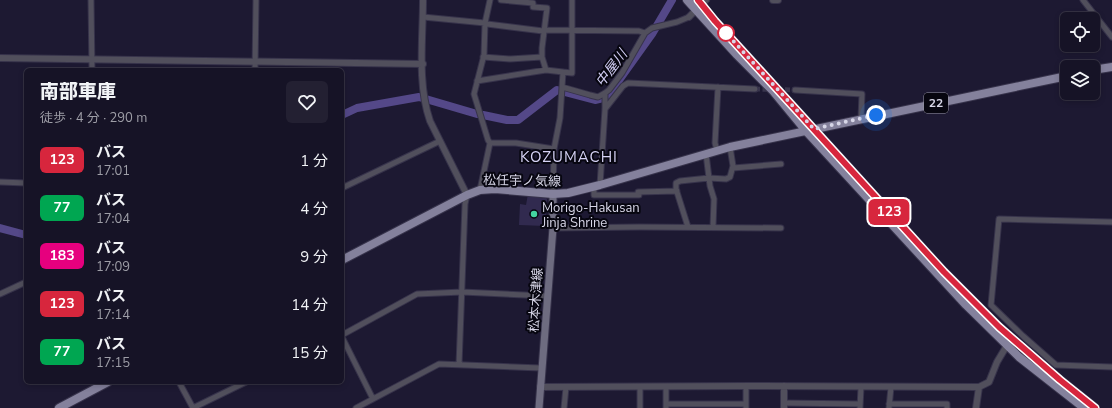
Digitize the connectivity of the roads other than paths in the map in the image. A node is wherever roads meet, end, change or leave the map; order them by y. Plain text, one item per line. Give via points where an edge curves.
1 (91, 0) edge
2 (256, 0) edge
3 (423, 0) edge
4 (490, 0) edge
5 (501, 0) edge
6 (572, 0) edge
7 (687, 0) edge
8 (774, 0) edge
9 (778, 0) edge
10 (1083, 0) edge
11 (700, 4) edge
12 (689, 16) joint
13 (423, 17) junction
14 (485, 23) junction
15 (572, 30) junction
16 (545, 31) junction
17 (645, 33) junction
18 (1112, 37) edge
19 (483, 57) junction
20 (542, 57) junction
21 (0, 58) edge
22 (92, 59) junction
23 (255, 61) junction
24 (422, 64) junction
25 (1112, 66) edge
26 (92, 68) edge
27 (255, 68) edge
28 (1100, 69) edge
29 (546, 70) junction
30 (563, 72) junction
31 (1060, 77) edge
32 (477, 81) junction
33 (718, 87) junction
34 (755, 89) tunnel mouth
35 (562, 90) junction
36 (795, 90) tunnel mouth
37 (605, 97) junction
38 (605, 108) junction
39 (861, 118) junction
40 (810, 130) junction
41 (440, 140) junction
42 (490, 143) junction
43 (730, 147) junction
44 (554, 149) junction
45 (717, 150) junction
46 (706, 154) junction
47 (781, 164) dead end
48 (733, 168) junction
49 (709, 178) junction
50 (0, 182) edge
51 (24, 183) edge
52 (597, 186) junction
53 (344, 187) edge
54 (480, 190) junction
55 (677, 191) junction
56 (553, 194) junction
57 (467, 195) junction
58 (1112, 222) edge
59 (688, 227) junction
60 (713, 227) junction
61 (552, 228) junction
62 (781, 228) dead end
63 (344, 259) edge
64 (24, 283) edge
65 (462, 292) junction
66 (0, 294) edge
67 (547, 296) junction
68 (344, 335) edge
69 (344, 340) edge
70 (1015, 341) junction
71 (458, 365) junction
72 (1112, 367) edge
73 (541, 368) junction
74 (104, 384) edge
75 (180, 384) edge
76 (242, 384) edge
77 (746, 386) junction
78 (784, 386) junction
79 (540, 387) junction
80 (566, 387) junction
81 (640, 387) junction
82 (666, 387) junction
83 (861, 387) junction
84 (891, 387) junction
85 (978, 387) junction
86 (373, 399) junction
87 (666, 406) edge
88 (746, 406) edge
89 (784, 406) edge
90 (860, 406) edge
91 (889, 406) edge
92 (59, 408) edge
93 (193, 408) edge
94 (356, 408) edge
95 (538, 408) edge
96 (564, 408) edge
97 (640, 408) edge
98 (947, 408) edge
99 (976, 408) edge
100 (1084, 408) edge
101 (1095, 408) edge

1 - 22 street
2 - 23 street
3 - 13 street
4 - 14 street
5 - 16 street via 533,3 533,7 547,8
6 - 15 street
7 - 11 main road
8 - 9 street
10 - 18 street
11 - 12 street
11 - 40 main road via 737,55
12 - 17 street via 678,22 652,28
13 - 14 street
13 - 24 street
14 - 16 street
14 - 19 street
15 - 16 street
15 - 17 street
15 - 30 street via 572,73
16 - 20 street
17 - 37 street
19 - 20 street
19 - 32 street
20 - 29 street
21 - 22 street
22 - 23 street
22 - 26 street
23 - 24 street
23 - 27 street
24 - 41 street via 424,98 430,121
25 - 28 main road
29 - 30 street
29 - 32 street
30 - 35 street
31 - 39 main road, 22
32 - 42 street via 474,94
33 - 34 street
33 - 38 street via 628,83
33 - 45 street via 715,143
35 - 37 street
35 - 44 street
36 - 39 street via 862,94
37 - 38 street
38 - 52 street
39 - 40 main road, 22
40 - 43 main road, 松任宇ノ気線
40 - 70 main road via 966,305
41 - 53 street
41 - 57 street
42 - 44 street via 516,143
42 - 54 street
43 - 45 main road, 松任宇ノ気線
43 - 48 street
44 - 56 street
45 - 46 main road, 松任宇ノ気線
46 - 49 street
46 - 52 main road, 松任宇ノ気線
47 - 48 street
48 - 49 street via 730,177 726,179
49 - 55 street via 680,181 676,183
49 - 60 street via 714,199
50 - 51 street
52 - 55 street via 594,195
52 - 56 main road, 松任宇ノ気線
54 - 56 main road, 松任宇ノ気線
54 - 57 main road, 松任宇ノ気線
55 - 59 street
56 - 61 main road, 松本木津線
57 - 63 main road, 松任宇ノ気線
57 - 65 street
58 - 70 street via 999,219 991,305
59 - 60 street
59 - 61 street
60 - 62 street
61 - 67 main road, 松本木津線
64 - 66 street
65 - 67 street
65 - 68 street via 417,294
65 - 71 street
67 - 73 main road, 松本木津線
69 - 86 street
70 - 72 street via 1056,365
70 - 85 street via 997,362 989,382
70 - 100 main road via 1018,357
70 - 101 main road
71 - 73 street
71 - 86 street via 439,364
73 - 79 main road, 松本木津線
74 - 92 main road
75 - 93 street
76 - 93 street
77 - 78 street
77 - 82 street
77 - 88 street
78 - 83 street
78 - 89 street
79 - 80 street
79 - 95 main road, 松本木津線
80 - 81 street
80 - 96 street
81 - 82 street
81 - 97 street
82 - 87 street
83 - 84 street
83 - 90 street
84 - 85 street
84 - 91 street
85 - 99 street
86 - 94 street
87 - 88 street
89 - 90 street
91 - 98 street via 947,404

